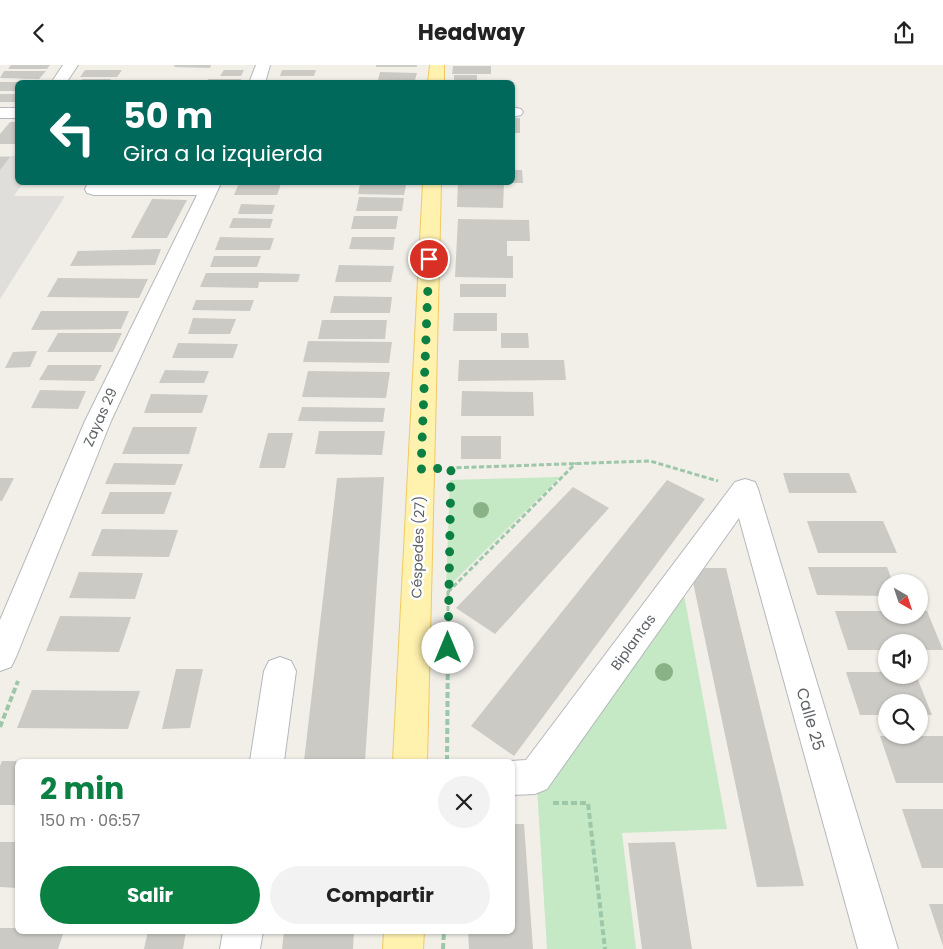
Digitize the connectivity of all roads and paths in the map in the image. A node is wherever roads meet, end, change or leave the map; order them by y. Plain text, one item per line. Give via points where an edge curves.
1 (71, 65) edge
2 (263, 65) edge
3 (437, 65) edge
4 (60, 80) edge
5 (258, 80) edge
6 (436, 80) edge
7 (0, 113) edge
8 (15, 113) edge
9 (432, 185) edge
10 (211, 186) edge
11 (94, 189) dead end
12 (576, 463) junction
13 (451, 468) junction
14 (421, 469) junction
15 (451, 478) dead end
16 (745, 489) junction
17 (449, 582) dead end
18 (448, 592) junction
19 (0, 657) edge
20 (280, 671) dead end
21 (267, 759) edge
22 (410, 759) edge
23 (447, 759) edge
24 (515, 778) edge
25 (550, 803) dead end
26 (242, 934) edge
27 (404, 934) edge
28 (444, 934) edge
29 (240, 949) edge
30 (403, 949) edge
31 (443, 949) edge
32 (605, 949) edge
33 (878, 949) edge

1 - 4 street
2 - 5 street
3 - 6 main road
7 - 8 street
9 - 14 main road, Céspedes (27)
10 - 11 street
10 - 19 street, Zayas 29 via 98,421
12 - 13 path
12 - 16 path via 650,461
12 - 18 path
13 - 14 path
13 - 15 path
14 - 22 main road, Céspedes (27)
16 - 24 street, Biplantas via 535,777
16 - 33 street, Calle 25
17 - 18 path
18 - 23 path
20 - 21 street
25 - 32 path via 588,803
26 - 29 street
27 - 30 main road
28 - 31 path

